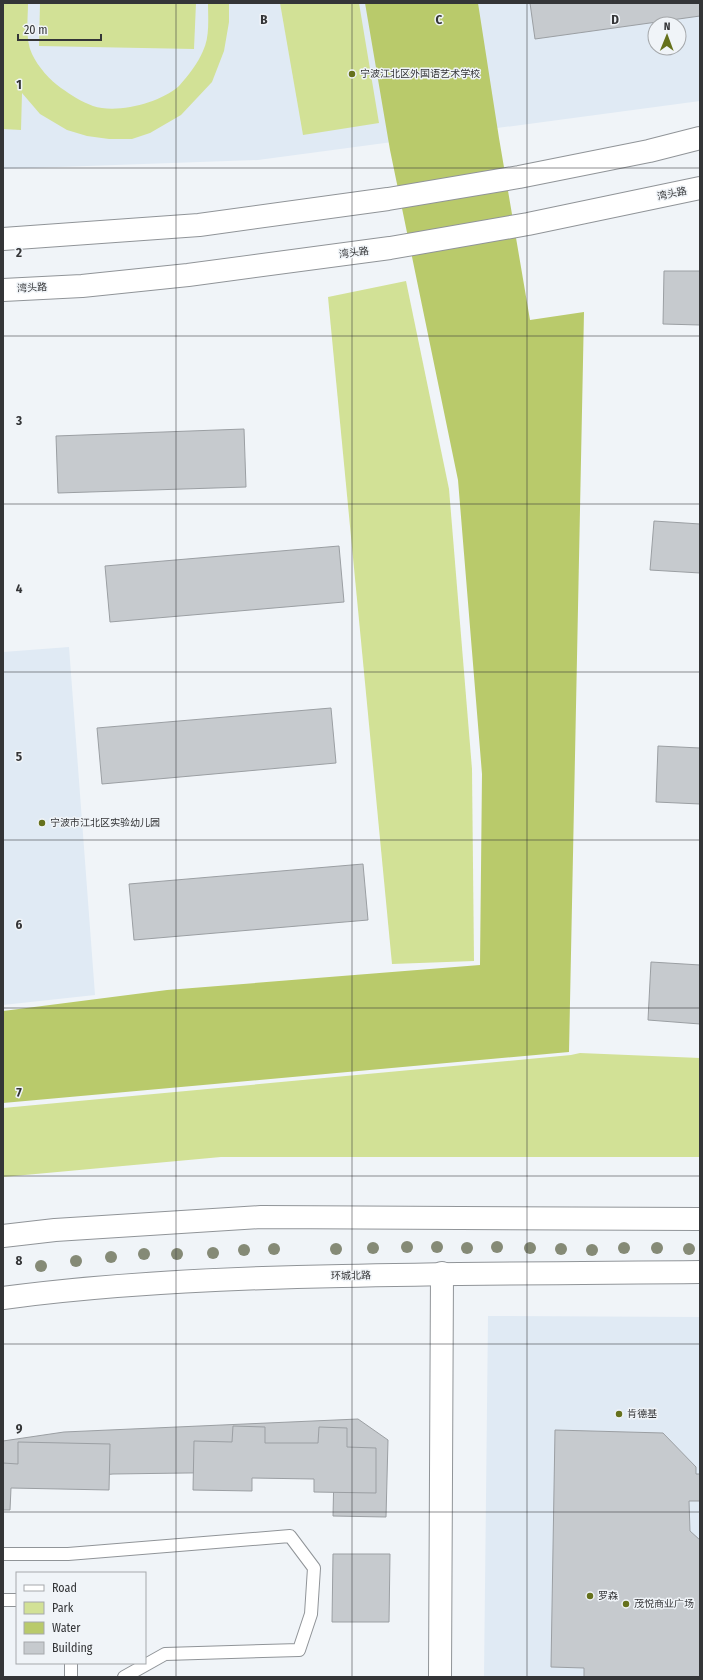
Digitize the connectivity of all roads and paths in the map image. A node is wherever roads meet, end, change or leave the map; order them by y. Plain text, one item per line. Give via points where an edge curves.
1 (700, 138) edge
2 (700, 188) edge
3 (3, 239) edge
4 (3, 290) edge
5 (700, 1219) edge
6 (3, 1236) edge
7 (700, 1272) edge
8 (442, 1274) junction
9 (3, 1298) edge
10 (3, 1554) edge
11 (3, 1600) edge
12 (16, 1600) edge
13 (71, 1664) edge
14 (71, 1677) edge
15 (124, 1677) edge
16 (440, 1677) edge

1 - 3 main road via 519,177 388,199 199,225
2 - 4 main road, 湾头路 via 528,224 390,248 188,275 82,286
5 - 6 main road via 261,1217 55,1230
7 - 8 main road, 环城北路
8 - 9 main road, 环城北路 via 252,1278 70,1289
8 - 16 main road
10 - 15 lane via 68,1554 290,1536 314,1568 311,1614 299,1650 165,1654
11 - 12 lane
13 - 14 lane

